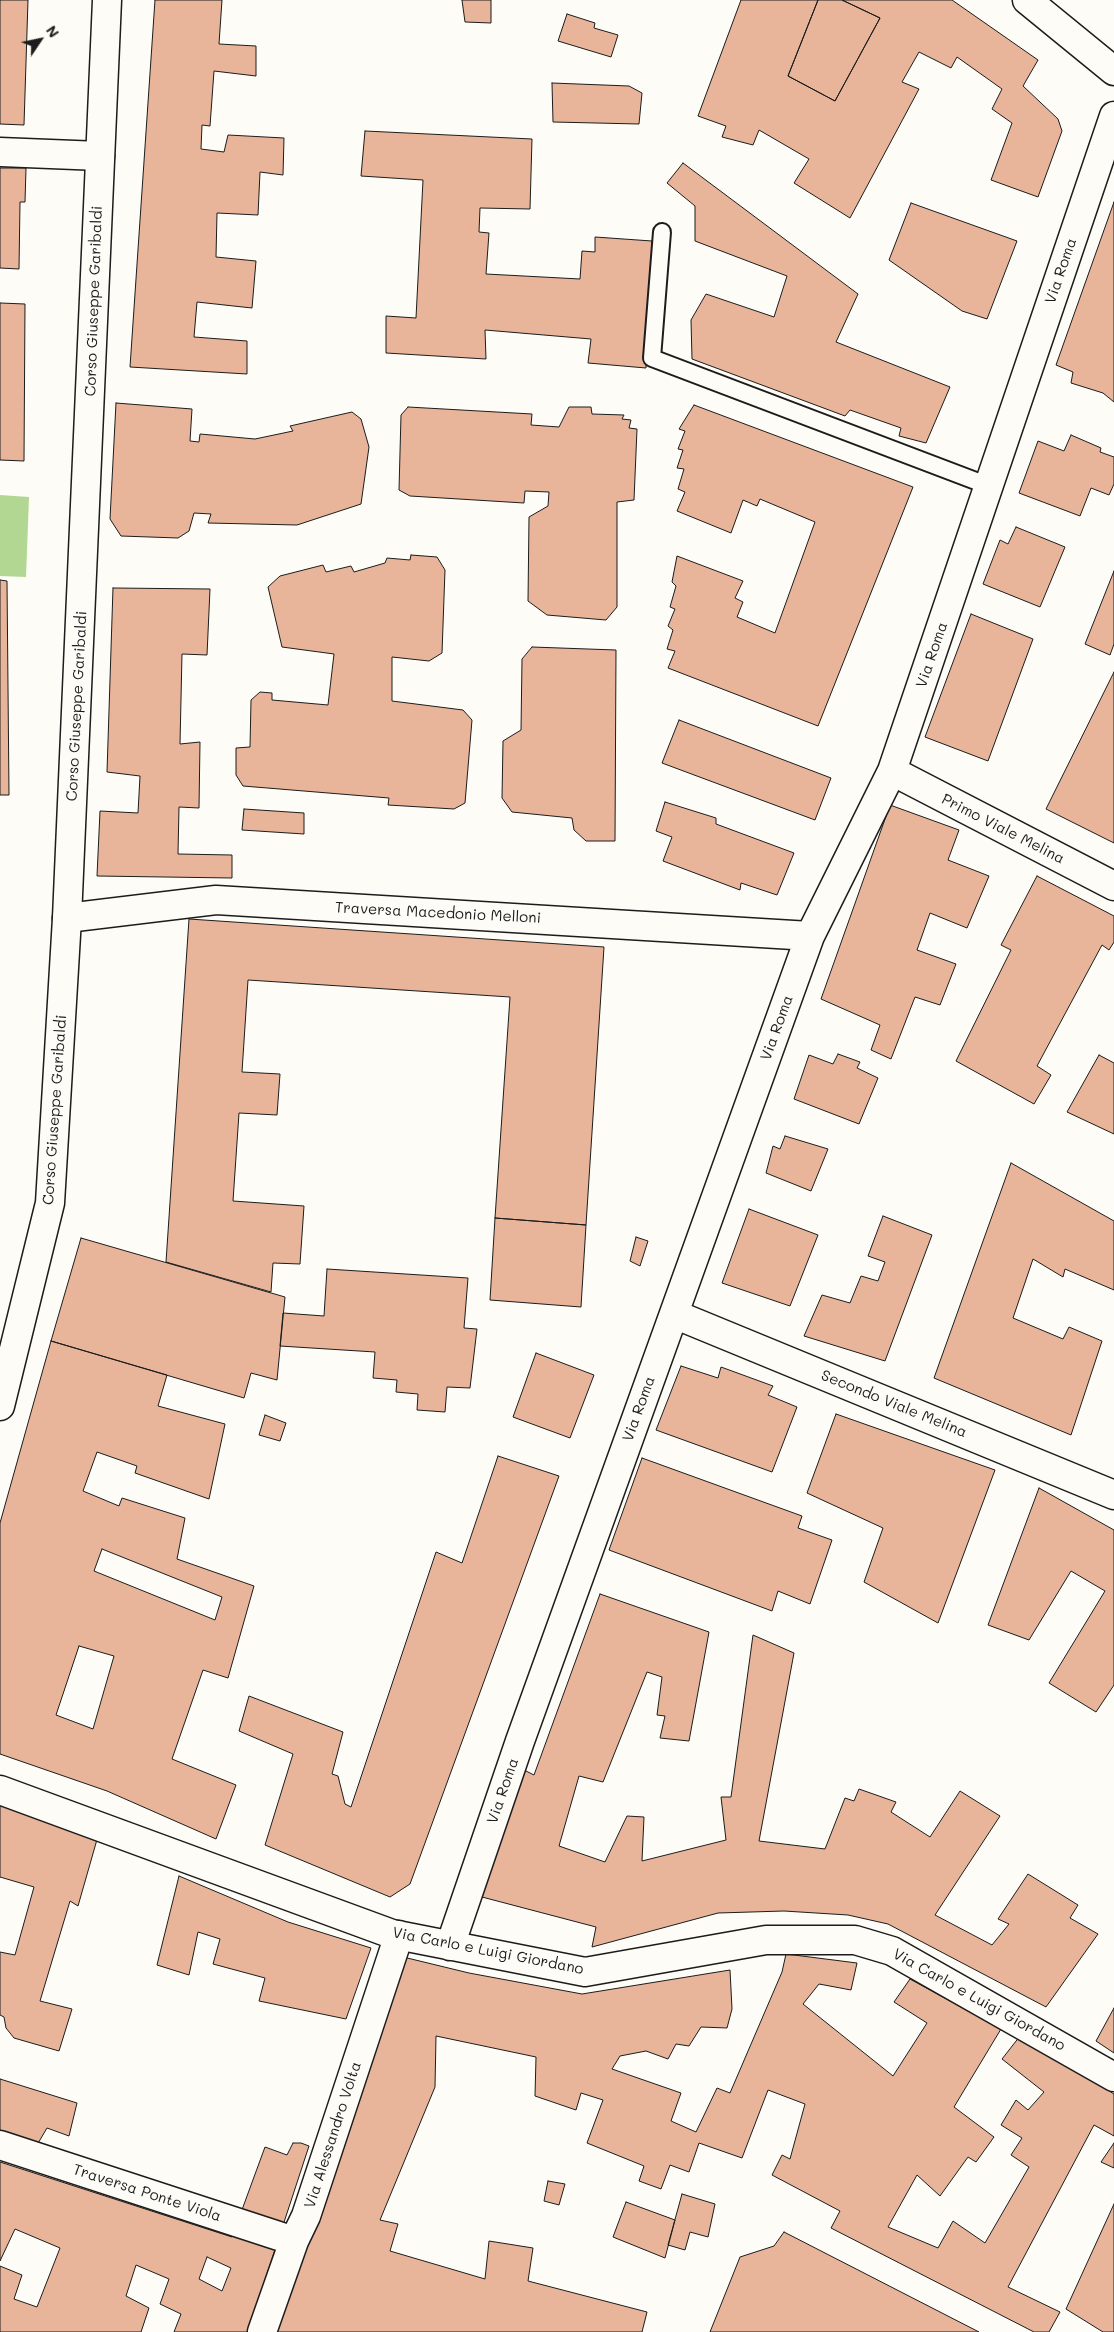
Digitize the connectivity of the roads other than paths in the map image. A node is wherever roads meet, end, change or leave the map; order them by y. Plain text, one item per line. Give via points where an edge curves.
1 (107, 0) edge
2 (1027, 0) edge
3 (1114, 71) edge
4 (1114, 116) edge
5 (0, 152) edge
6 (100, 156) junction
7 (662, 232) dead end
8 (988, 486) junction
9 (892, 771) junction
10 (1114, 886) edge
11 (68, 918) junction
12 (810, 936) junction
13 (674, 1314) junction
14 (0, 1406) edge
15 (1114, 1495) edge
16 (0, 1790) edge
17 (399, 1936) junction
18 (450, 1946) junction
19 (1114, 2077) edge
20 (0, 2145) edge
21 (294, 2241) junction
22 (262, 2332) edge

1 - 6 street, Corso Giuseppe Garibaldi
2 - 3 street
4 - 8 street, Via Roma
5 - 6 street
6 - 11 street, Corso Giuseppe Garibaldi
7 - 8 lane via 652,358
8 - 9 street, Via Roma
9 - 10 street, Primo Viale Melina
9 - 12 street, Via Roma
11 - 12 street, Traversa Macedonio Melloni via 216,900
11 - 14 street, Corso Giuseppe Garibaldi via 50,1203
12 - 13 street, Via Roma
13 - 15 street, Secondo Viale Melina
13 - 18 street, Via Roma via 520,1741
16 - 17 street, Via Carlo e Luigi Giordano
17 - 18 street, Via Carlo e Luigi Giordano
17 - 21 street, Via Alessandro Volta via 306,2216
18 - 19 street, Via Carlo e Luigi Giordano via 586,1972 766,1940 855,1940 892,1951
20 - 21 street, Traversa Ponte Viola
21 - 22 street, Via Alessandro Volta

